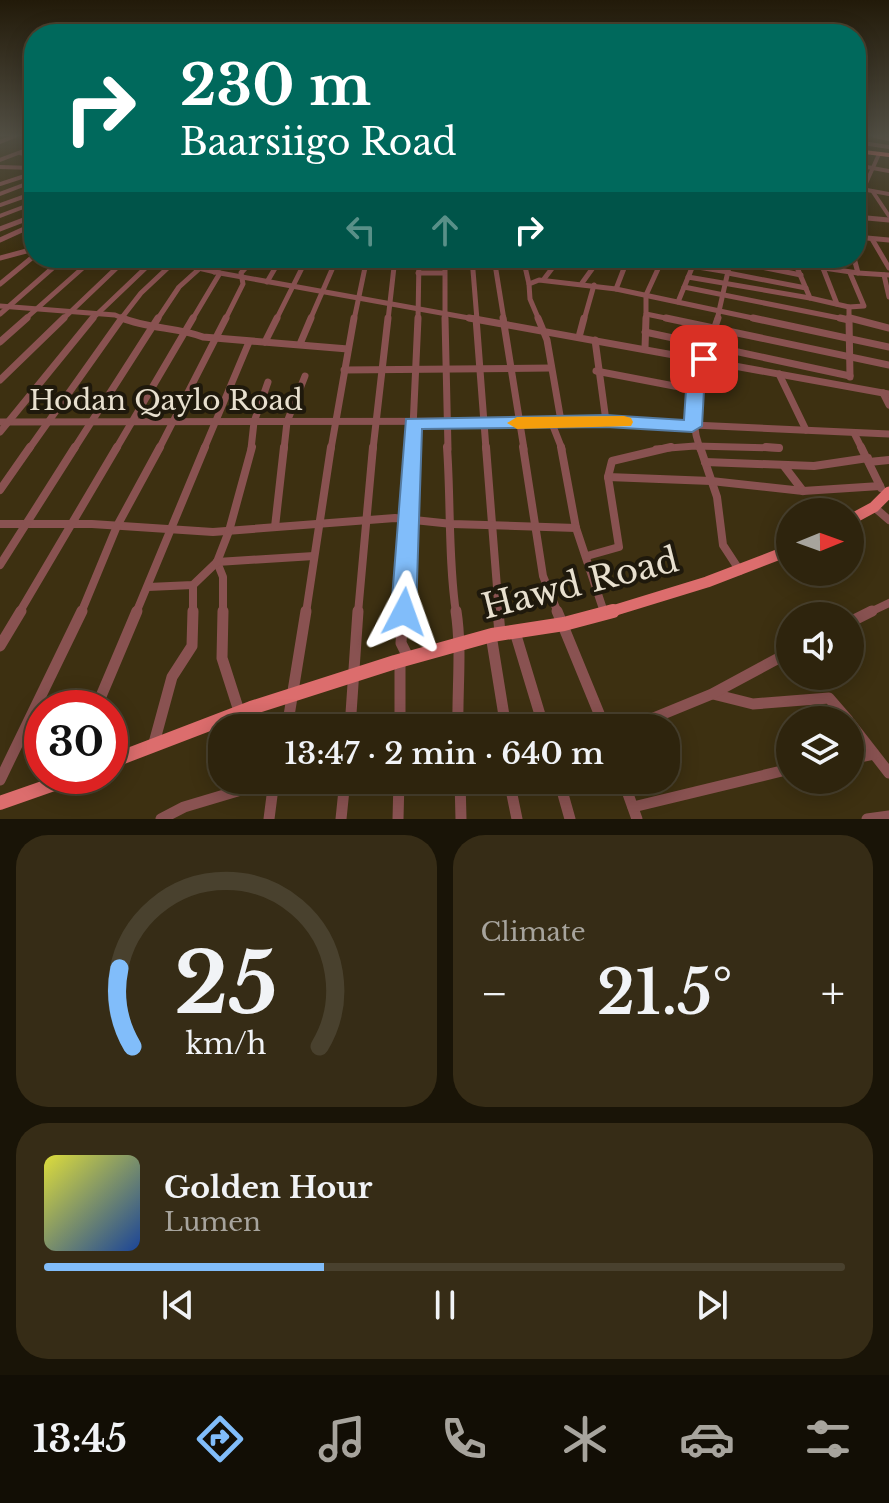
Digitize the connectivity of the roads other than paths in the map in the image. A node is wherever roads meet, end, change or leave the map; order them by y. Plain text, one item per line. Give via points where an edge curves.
1 (24, 175) edge
2 (0, 184) edge
3 (24, 185) edge
4 (866, 190) edge
5 (873, 192) junction
6 (888, 193) edge
7 (0, 194) edge
8 (24, 197) edge
9 (0, 205) edge
10 (24, 207) edge
11 (0, 216) edge
12 (866, 217) edge
13 (889, 218) edge
14 (22, 221) joint
15 (0, 229) edge
16 (24, 229) edge
17 (21, 230) junction
18 (866, 238) edge
19 (872, 239) junction
20 (0, 240) edge
21 (889, 240) edge
22 (24, 251) joint
23 (0, 258) edge
24 (24, 264) edge
25 (52, 268) edge
26 (83, 268) edge
27 (116, 268) edge
28 (145, 268) edge
29 (168, 268) edge
30 (195, 268) joint
31 (219, 268) edge
32 (245, 268) edge
33 (275, 268) edge
34 (303, 268) edge
35 (333, 268) edge
36 (365, 268) edge
37 (394, 268) edge
38 (418, 268) edge
39 (444, 268) edge
40 (473, 268) edge
41 (495, 268) edge
42 (525, 268) edge
43 (553, 268) edge
44 (593, 268) edge
45 (624, 268) edge
46 (659, 268) edge
47 (691, 268) edge
48 (730, 268) edge
49 (740, 268) edge
50 (751, 268) edge
51 (798, 268) edge
52 (817, 268) edge
53 (857, 268) edge
54 (889, 268) edge
55 (823, 270) junction
56 (217, 273) junction
57 (418, 273) junction
58 (444, 273) junction
59 (850, 273) junction
60 (858, 273) junction
61 (801, 275) junction
62 (886, 275) edge
63 (688, 277) junction
64 (244, 278) junction
65 (544, 279) junction
66 (267, 282) junction
67 (582, 283) junction
68 (727, 283) junction
69 (0, 284) edge
70 (529, 284) junction
71 (594, 285) junction
72 (294, 287) junction
73 (684, 287) junction
74 (806, 288) junction
75 (616, 289) junction
76 (323, 292) junction
77 (646, 295) junction
78 (725, 296) junction
79 (889, 297) edge
80 (359, 298) junction
81 (810, 298) junction
82 (678, 302) junction
83 (389, 304) junction
84 (837, 304) junction
85 (4, 307) edge
86 (849, 307) junction
87 (39, 308) junction
88 (418, 308) junction
89 (69, 311) junction
90 (721, 311) junction
91 (447, 313) junction
92 (0, 314) edge
93 (97, 314) junction
94 (646, 314) junction
95 (474, 317) junction
96 (121, 319) junction
97 (850, 319) junction
98 (503, 322) junction
99 (154, 324) junction
100 (889, 328) edge
101 (541, 329) junction
102 (714, 329) junction
103 (185, 330) junction
104 (556, 332) junction
105 (645, 332) junction
106 (579, 337) junction
107 (848, 338) junction
108 (213, 340) junction
109 (547, 340) junction
110 (595, 340) junction
111 (0, 342) edge
112 (249, 342) junction
113 (265, 342) junction
114 (300, 344) junction
115 (708, 347) junction
116 (889, 347) edge
117 (645, 348) junction
118 (348, 349) junction
119 (847, 357) junction
120 (704, 359) junction
121 (889, 365) edge
122 (446, 368) junction
123 (551, 368) junction
124 (417, 369) junction
125 (481, 369) junction
126 (511, 369) junction
127 (344, 370) junction
128 (381, 370) junction
129 (596, 371) junction
130 (779, 374) junction
131 (305, 376) dead end
132 (850, 376) junction
133 (0, 380) edge
134 (268, 382) dead end
135 (852, 387) junction
136 (695, 390) junction
137 (886, 393) edge
138 (889, 405) edge
139 (131, 421) junction
140 (174, 421) junction
141 (556, 421) junction
142 (606, 421) junction
143 (5, 422) edge
144 (215, 422) junction
145 (254, 422) junction
146 (287, 422) junction
147 (333, 422) junction
148 (375, 422) junction
149 (484, 422) junction
150 (46, 423) junction
151 (88, 423) junction
152 (413, 423) junction
153 (446, 423) junction
154 (520, 423) junction
155 (692, 426) junction
156 (806, 430) junction
157 (0, 432) edge
158 (854, 433) junction
159 (889, 434) edge
160 (699, 445) junction
161 (779, 448) dead end
162 (869, 460) junction
163 (889, 460) edge
164 (705, 462) junction
165 (784, 466) junction
166 (608, 477) junction
167 (711, 481) junction
168 (0, 490) edge
169 (803, 491) junction
170 (884, 491) edge
171 (874, 507) junction
172 (864, 512) edge
173 (365, 520) junction
174 (889, 520) edge
175 (410, 521) junction
176 (319, 522) junction
177 (0, 524) edge
178 (28, 524) junction
179 (71, 524) junction
180 (452, 524) junction
181 (117, 526) junction
182 (492, 526) junction
183 (275, 527) junction
184 (535, 527) junction
185 (576, 528) junction
186 (169, 530) junction
187 (229, 531) junction
188 (314, 556) junction
189 (587, 556) junction
190 (776, 556) edge
191 (217, 562) junction
192 (0, 565) edge
193 (740, 571) junction
194 (193, 585) junction
195 (148, 587) junction
196 (889, 603) edge
197 (604, 612) junction
198 (864, 615) edge
199 (562, 624) junction
200 (515, 632) junction
201 (496, 634) junction
202 (461, 645) junction
203 (0, 646) edge
204 (404, 659) junction
205 (776, 660) edge
206 (355, 676) junction
207 (104, 690) edge
208 (713, 694) junction
209 (293, 695) junction
210 (836, 706) edge
211 (239, 711) junction
212 (290, 714) edge
213 (351, 714) edge
214 (401, 714) edge
215 (458, 714) edge
216 (505, 714) edge
217 (540, 714) edge
218 (599, 714) edge
219 (671, 714) edge
220 (864, 741) edge
221 (154, 743) junction
222 (128, 754) edge
223 (874, 754) junction
224 (864, 756) edge
225 (776, 773) edge
226 (889, 773) edge
227 (0, 780) edge
228 (25, 794) edge
229 (227, 794) edge
230 (272, 794) edge
231 (344, 794) edge
232 (399, 794) edge
233 (460, 794) edge
234 (512, 794) edge
235 (563, 794) edge
236 (628, 794) edge
237 (0, 803) edge
238 (635, 813) edge
239 (889, 816) edge
240 (161, 819) edge
241 (269, 819) edge
242 (341, 819) edge
243 (398, 819) edge
244 (461, 819) edge
245 (517, 819) edge
246 (570, 819) edge
247 (867, 819) edge

1 - 2 street
3 - 7 street
4 - 5 street
5 - 6 street
5 - 13 street
8 - 9 street
10 - 11 street
11 - 14 street
12 - 13 street
14 - 15 street
16 - 17 street
17 - 20 street
17 - 22 street
18 - 19 street
19 - 21 street
19 - 54 street
22 - 23 street
24 - 69 street
25 - 85 street
26 - 87 street
27 - 89 street
28 - 93 street
29 - 96 street
30 - 56 street
30 - 99 street
31 - 56 street
32 - 64 street
33 - 66 street
34 - 72 street
35 - 76 street
36 - 80 street
37 - 83 street
38 - 57 street
39 - 58 street
40 - 95 street
41 - 98 street
42 - 70 street
43 - 65 street
44 - 67 street
45 - 75 street
46 - 77 street
47 - 63 street
48 - 68 street
49 - 74 street
50 - 61 street
51 - 61 street
52 - 55 street
53 - 60 street
55 - 59 street
55 - 84 street
56 - 64 street
56 - 103 street
57 - 58 street
57 - 88 street
58 - 91 street
59 - 60 street
59 - 86 street via 865,305
60 - 62 street
61 - 74 street
62 - 79 street
63 - 68 street
63 - 73 street
64 - 66 street
64 - 108 street
65 - 67 street
65 - 70 street
66 - 72 street
67 - 71 street
68 - 78 street
68 - 81 street
70 - 101 street
71 - 75 street
71 - 106 street
72 - 76 street
72 - 113 street
73 - 78 street
73 - 82 street
74 - 81 street
75 - 77 street
76 - 80 street
76 - 114 street
77 - 82 street
77 - 94 street
78 - 90 street
78 - 97 street
80 - 83 street
80 - 118 street
81 - 84 street
82 - 90 street
83 - 88 street
83 - 128 street
84 - 86 street
85 - 87 street
85 - 92 street
86 - 97 street
87 - 89 street
87 - 111 street
88 - 91 street
88 - 124 street
89 - 93 street
89 - 133 street
90 - 102 street
90 - 107 street
91 - 95 street
91 - 122 street
93 - 96 street
93 - 143 street
94 - 102 street
94 - 105 street
95 - 98 street
95 - 125 street
96 - 99 street
96 - 150 street
97 - 100 street
97 - 107 street
98 - 101 street
98 - 126 street
99 - 103 street
99 - 151 street
101 - 104 street
101 - 109 street
102 - 115 street
102 - 119 street
103 - 108 street
103 - 139 street
104 - 106 street
104 - 109 street
105 - 115 street
105 - 117 street
106 - 110 street
107 - 116 street
107 - 119 street
108 - 112 street
108 - 140 street
109 - 123 street
110 - 117 street
110 - 129 street
112 - 113 street
112 - 144 street
113 - 114 street
114 - 118 street
115 - 120 street
115 - 132 street
117 - 120 street
118 - 127 street
119 - 121 street
119 - 132 street
120 - 130 street
120 - 136 street
122 - 124 street
122 - 125 street
122 - 153 street
123 - 126 street
123 - 141 street
124 - 128 street
124 - 152 street
125 - 126 street
125 - 149 street
126 - 154 street
127 - 128 street
127 - 147 street
128 - 148 street
129 - 136 street
129 - 142 street
130 - 135 street
130 - 156 street
131 - 146 street
132 - 135 street
134 - 145 street
135 - 137 street
136 - 155 street
137 - 138 street
139 - 140 street, Hodan Qaylo Road
139 - 151 street, Hodan Qaylo Road
139 - 179 street
140 - 144 street, Hodan Qaylo Road
140 - 181 street
141 - 142 street, Hodan Qaylo Road
141 - 154 street, Hodan Qaylo Road
141 - 185 street
142 - 155 street, Hodan Qaylo Road
143 - 150 street, Hodan Qaylo Road
143 - 157 street
144 - 145 street, Hodan Qaylo Road
144 - 186 street
145 - 146 street, Hodan Qaylo Road
145 - 187 street via 254,440
146 - 147 street, Hodan Qaylo Road
146 - 183 street
147 - 148 street, Hodan Qaylo Road
147 - 176 street
148 - 152 street, Hodan Qaylo Road
148 - 173 street
149 - 153 street, Hodan Qaylo Road
149 - 154 street, Hodan Qaylo Road
149 - 182 street
150 - 151 street, Hodan Qaylo Road
150 - 168 street
151 - 178 street
152 - 153 street, Hodan Qaylo Road
152 - 175 street
153 - 180 street
154 - 184 street
155 - 156 street, Hodan Qaylo Road
155 - 160 street
156 - 158 street, Hodan Qaylo Road
158 - 159 street, Hodan Qaylo Road
158 - 162 street
160 - 161 street
160 - 164 street
160 - 166 street via 650,449 616,459
162 - 163 street
162 - 165 street
162 - 170 street
164 - 165 street
164 - 167 street
165 - 169 street
166 - 167 street
166 - 189 street via 618,549
167 - 169 street
167 - 193 street via 723,545
169 - 170 street
170 - 171 main road
171 - 172 main road
171 - 174 street
173 - 175 street
173 - 176 street
173 - 206 street
175 - 180 street
175 - 204 street
176 - 183 street
176 - 188 street
177 - 178 street
178 - 179 street
178 - 192 street
179 - 181 street
179 - 203 street
180 - 182 street
180 - 202 street via 450,569
181 - 186 street
181 - 227 street via 98,577
182 - 184 street
182 - 201 street
183 - 187 street
184 - 185 street
184 - 199 street via 543,576
185 - 189 street
186 - 187 street
186 - 195 street
187 - 191 street
188 - 191 street
188 - 209 street
189 - 197 street
190 - 193 main road, Hawd Road
191 - 194 street
191 - 211 street via 223,577 222,658
193 - 197 main road, Hawd Road
194 - 195 street
194 - 221 street via 192,646 172,677
195 - 207 street
196 - 198 street
197 - 199 main road, Hawd Road
199 - 200 main road, Hawd Road
199 - 218 street
200 - 201 main road, Hawd Road
200 - 217 street
201 - 202 main road, Hawd Road
201 - 216 street
202 - 204 main road, Hawd Road
202 - 215 street
204 - 206 main road, Hawd Road
204 - 214 street
205 - 208 street
206 - 209 main road, Hawd Road
206 - 213 street
208 - 210 street via 753,704 829,698
208 - 219 street
209 - 211 main road, Hawd Road
209 - 212 street
211 - 221 main road, Hawd Road
220 - 223 street
221 - 222 main road, Hawd Road
223 - 224 street
223 - 226 street
225 - 238 street
228 - 237 main road
229 - 240 street
230 - 241 street
231 - 242 street
232 - 243 street
233 - 244 street
234 - 245 street
235 - 246 street
236 - 238 street
239 - 247 street

